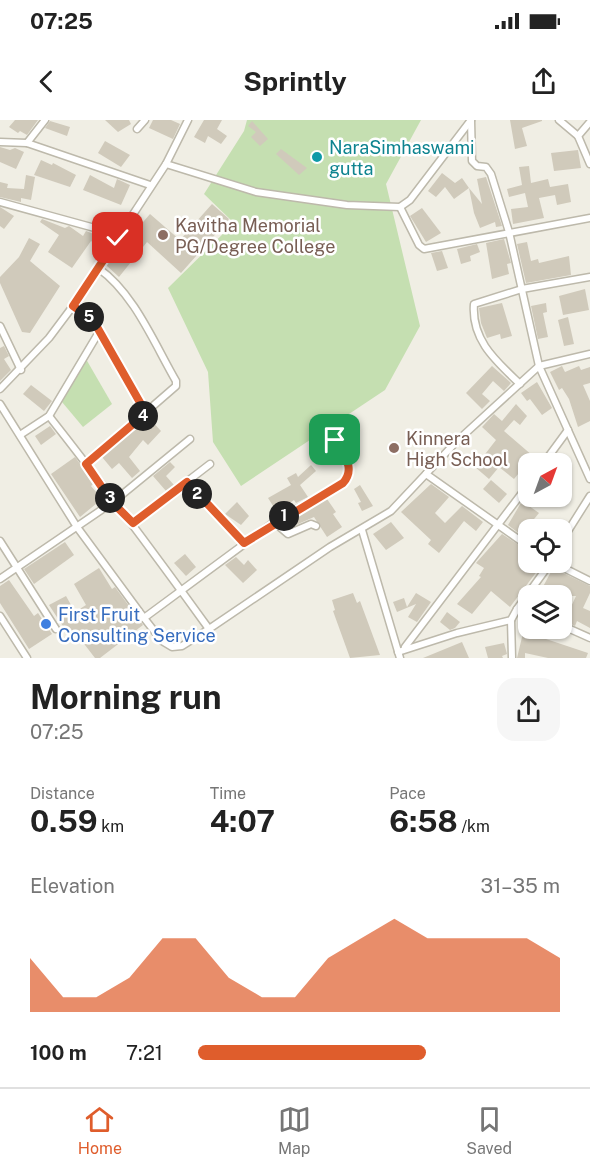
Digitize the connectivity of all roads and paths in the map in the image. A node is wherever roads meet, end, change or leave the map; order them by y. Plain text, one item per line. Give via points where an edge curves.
1 (45, 120) edge
2 (145, 120) edge
3 (188, 120) edge
4 (471, 120) edge
5 (559, 120) edge
6 (590, 122) edge
7 (137, 129) dead end
8 (578, 136) junction
9 (0, 142) edge
10 (27, 143) junction
11 (590, 164) edge
12 (166, 165) junction
13 (150, 185) junction
14 (0, 202) edge
15 (400, 207) junction
16 (590, 218) edge
17 (509, 232) junction
18 (118, 238) junction
19 (98, 268) junction
20 (590, 277) edge
21 (522, 289) junction
22 (73, 306) junction
23 (0, 326) edge
24 (99, 332) junction
25 (590, 354) edge
26 (539, 366) junction
27 (21, 370) junction
28 (520, 384) junction
29 (0, 389) edge
30 (0, 404) edge
31 (146, 413) junction
32 (49, 416) junction
33 (568, 430) junction
34 (20, 435) junction
35 (190, 439) dead end
36 (335, 440) dead end
37 (551, 453) edge
38 (86, 464) junction
39 (210, 464) dead end
40 (426, 474) junction
41 (590, 479) edge
42 (187, 482) junction
43 (590, 496) edge
44 (518, 499) edge
45 (112, 502) junction
46 (274, 522) junction
47 (133, 523) junction
48 (499, 525) junction
49 (572, 525) edge
50 (316, 526) dead end
51 (77, 527) junction
52 (362, 530) junction
53 (518, 539) edge
54 (0, 541) edge
55 (244, 543) junction
56 (17, 567) junction
57 (572, 572) edge
58 (543, 573) edge
59 (0, 579) edge
60 (590, 580) edge
61 (182, 591) junction
62 (517, 609) joint
63 (0, 615) edge
64 (144, 618) junction
65 (511, 620) junction
66 (56, 629) dead end
67 (209, 629) junction
68 (572, 630) edge
69 (590, 638) edge
70 (405, 647) junction
71 (399, 655) edge
72 (27, 658) edge
73 (512, 658) edge

1 - 10 street
2 - 7 street
3 - 12 street
4 - 15 street via 410,200
4 - 17 street via 472,161 489,169
5 - 8 street
6 - 8 street
8 - 11 street
9 - 10 street
10 - 13 street
12 - 13 street
12 - 15 street via 256,192 348,205
13 - 18 street
14 - 18 street
15 - 17 street via 424,249
16 - 17 street
17 - 21 street
18 - 19 street
19 - 22 street
19 - 31 street via 114,279 176,381 174,390
20 - 21 street
21 - 26 street
21 - 28 street via 477,302 474,308 483,345
22 - 24 street via 93,320
22 - 27 street
23 - 27 street
24 - 31 street
24 - 32 street
25 - 26 street
26 - 28 street
26 - 33 street
27 - 29 street
28 - 40 street
30 - 34 street
31 - 38 street
32 - 34 street
32 - 38 street
33 - 37 street
33 - 41 street
34 - 51 street
35 - 45 street
36 - 46 street via 351,468 350,475 343,483
38 - 45 street
39 - 42 street
40 - 48 street
40 - 52 street via 391,511
42 - 47 street
42 - 55 street
43 - 49 street
44 - 48 street
45 - 47 street
45 - 51 street
46 - 50 street via 288,534 310,524
46 - 55 street
47 - 61 street
48 - 53 street
48 - 70 street
51 - 56 street
51 - 64 street
52 - 67 street via 330,547
52 - 71 street
54 - 56 street
55 - 61 street
56 - 59 street
56 - 66 street
57 - 60 street
58 - 62 street
61 - 64 street
61 - 67 street
62 - 65 street
63 - 72 street
64 - 67 street via 162,641 172,647 182,646
65 - 70 street
65 - 73 street
68 - 69 street
70 - 71 street

